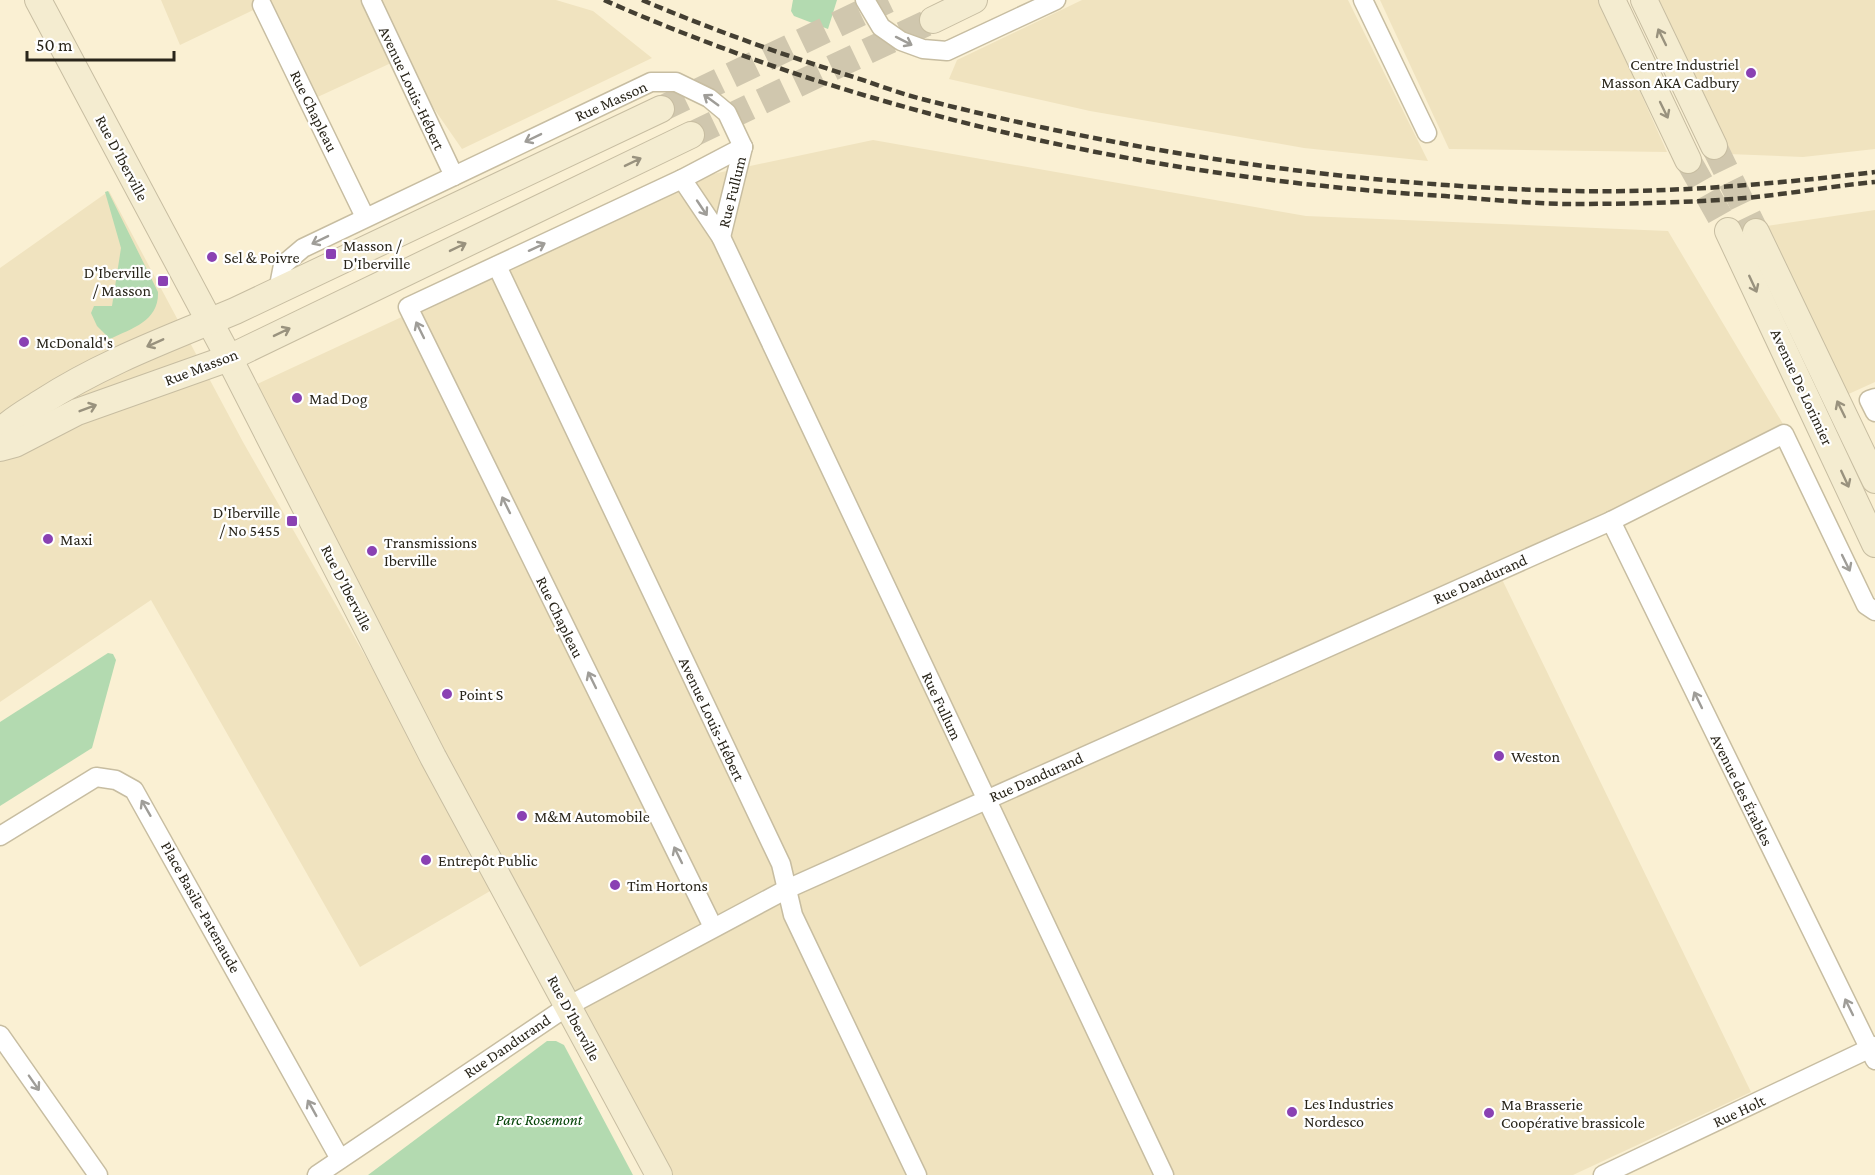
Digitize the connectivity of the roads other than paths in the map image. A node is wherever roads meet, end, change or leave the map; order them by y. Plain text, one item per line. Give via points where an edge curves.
1 (38, 0) edge
2 (371, 0) edge
3 (865, 0) edge
4 (974, 0) edge
5 (1056, 0) edge
6 (1363, 0) edge
7 (1612, 0) edge
8 (1644, 0) edge
9 (261, 5) dead end
10 (933, 20) tunnel mouth
11 (661, 109) tunnel mouth
12 (1427, 133) dead end
13 (691, 135) tunnel mouth
14 (1714, 146) tunnel mouth
15 (743, 147) junction
16 (1688, 160) tunnel mouth
17 (454, 176) junction
18 (682, 179) junction
19 (365, 218) junction
20 (1728, 231) tunnel mouth
21 (1756, 232) tunnel mouth
22 (721, 237) junction
23 (497, 266) junction
24 (278, 291) junction
25 (210, 322) junction
26 (229, 358) junction
27 (0, 432) edge
28 (0, 448) edge
29 (1875, 480) edge
30 (1611, 521) junction
31 (1875, 544) edge
32 (1875, 611) edge
33 (985, 799) junction
34 (0, 836) edge
35 (787, 889) junction
36 (713, 927) junction
37 (568, 1006) junction
38 (0, 1035) edge
39 (1873, 1051) edge
40 (340, 1159) junction
41 (98, 1175) edge
42 (317, 1175) edge
43 (659, 1175) edge
44 (917, 1175) edge
45 (1164, 1175) edge
46 (1603, 1175) edge

1 - 25 main road, Rue D'Iberville
2 - 17 street, Avenue Louis-Hébert
3 -> 5 street via 881,27 901,41 923,49 947,51
4 - 10 main road
6 - 12 street
7 -> 16 main road
14 -> 8 main road
9 - 19 street, Rue Chapleau
11 - 24 main road, Rue Masson
26 -> 13 main road, Rue Masson
15 -> 17 street, Rue Masson via 727,113 710,98 676,82 651,82
15 - 18 street
15 - 22 street, Rue Fullum
17 - 19 street, Rue Masson
18 -> 22 street, Rue Fullum
23 -> 18 street
19 -> 24 street, Rue Masson via 290,257 283,265
20 -> 31 main road, Avenue De Lorimier
29 -> 21 main road, Avenue De Lorimier
22 - 33 street, Rue Fullum
23 - 35 street, Avenue Louis-Hébert via 781,864
36 -> 23 street, Rue Chapleau via 408,307
24 - 25 main road, Rue Masson
25 - 26 main road, Rue D'Iberville
25 -> 27 main road, Rue Masson via 178,332 104,366 70,384
28 -> 26 main road, Rue Masson via 76,412
26 - 37 main road, Rue D'Iberville via 433,757
30 -> 32 street, Rue Dandurand via 1784,434 1866,605
30 - 33 street, Rue Dandurand
39 -> 30 street, Avenue des Érables
33 - 35 street, Rue Dandurand
33 - 45 street, Rue Fullum
40 -> 34 street, Place Basile-Patenaude via 134,790 106,776 96,777
35 - 36 street, Rue Dandurand
35 - 44 street, Avenue Louis-Hébert via 793,915
36 - 37 street, Rue Dandurand
37 - 40 street, Rue Dandurand
37 - 43 main road, Rue D'Iberville
38 -> 41 street
39 - 46 street, Rue Holt
40 - 42 street, Rue Dandurand

